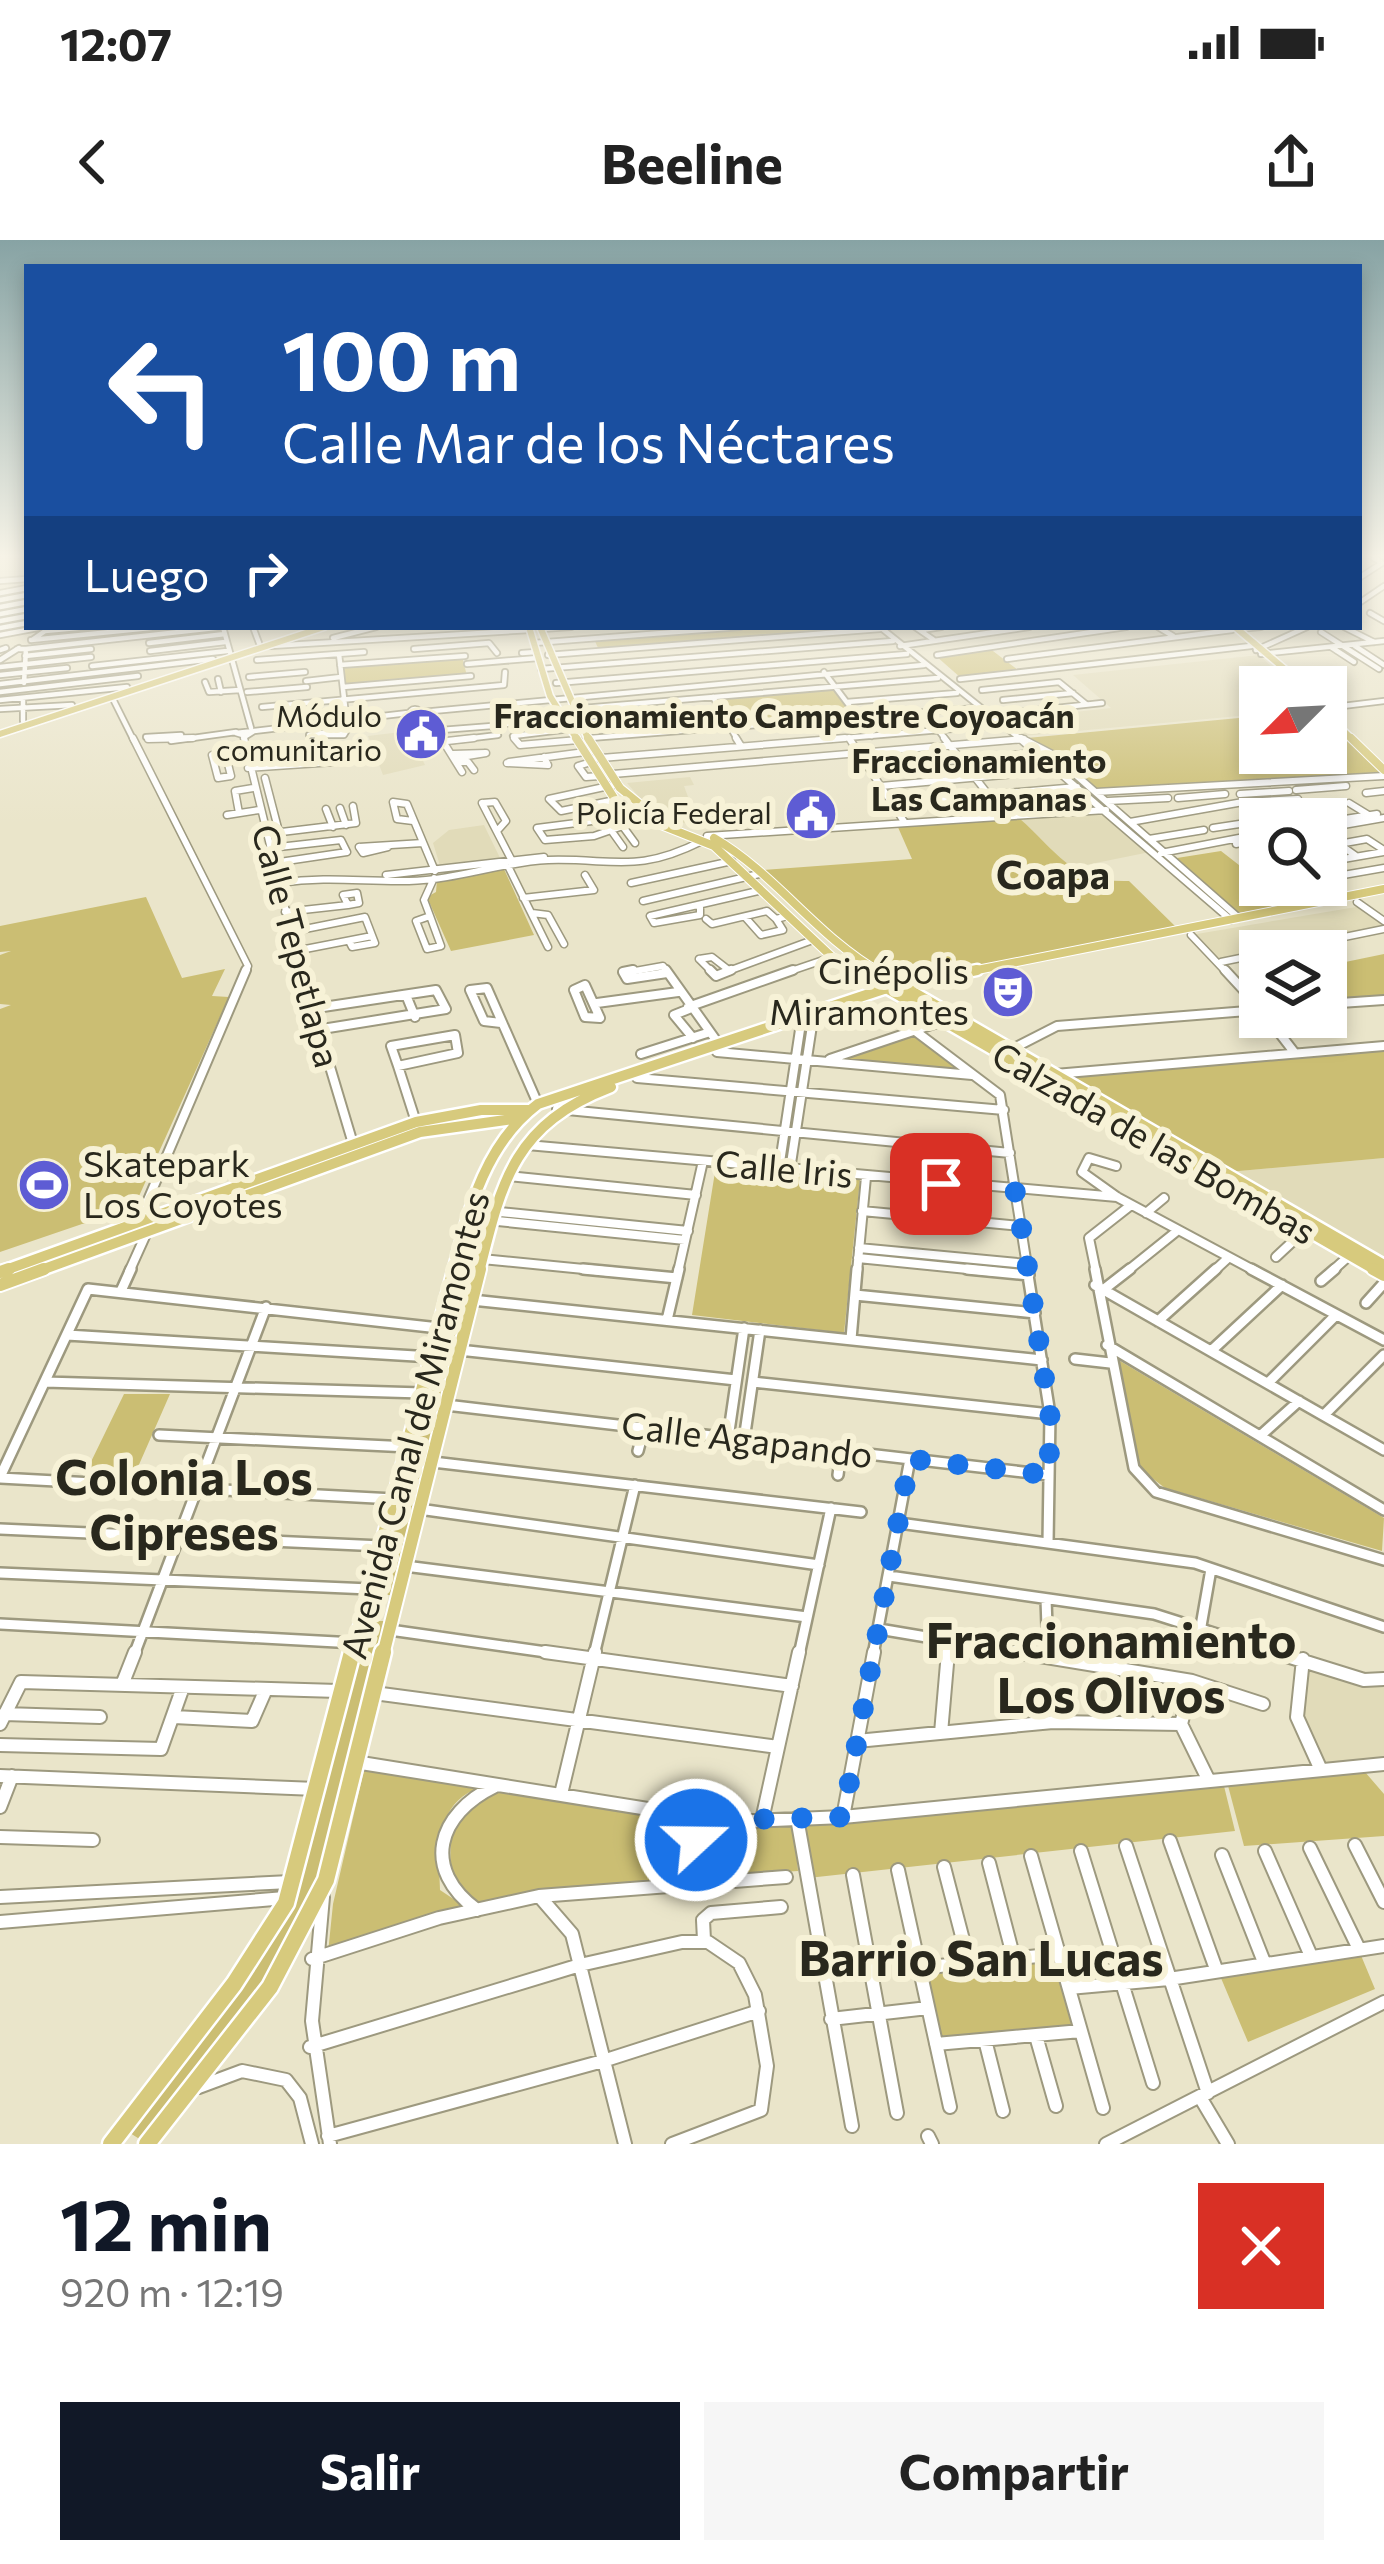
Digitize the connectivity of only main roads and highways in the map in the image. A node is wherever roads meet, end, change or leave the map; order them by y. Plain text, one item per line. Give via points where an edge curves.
1 (221, 647) edge
2 (224, 647) edge
3 (539, 647) edge
4 (1254, 647) edge
5 (1257, 650) junction
6 (541, 656) junction
7 (1274, 666) edge
8 (1278, 666) edge
9 (554, 696) junction
10 (36, 717) junction
11 (1347, 729) edge
12 (1347, 729) edge
13 (0, 731) edge
14 (1383, 764) edge
15 (702, 839) junction
16 (1384, 893) edge
17 (834, 944) junction
18 (820, 949) junction
19 (894, 989) junction
20 (717, 1048) junction
21 (1005, 1053) junction
22 (529, 1111) junction
23 (551, 1114) junction
24 (354, 1149) junction
25 (143, 1226) junction
26 (1384, 1264) edge
27 (0, 1272) edge
28 (1384, 1279) edge
29 (0, 1285) edge
30 (370, 1593) junction
31 (397, 1597) junction
32 (363, 1619) junction
33 (389, 1627) junction
34 (116, 2140) edge
35 (147, 2144) edge

1 - 13 main road via 112,697
2 - 10 main road via 213,659 127,687 93,682 72,705
3 - 6 main road, Calzada de las Bombas
4 - 5 main road
5 - 7 main road
5 - 8 main road
6 - 9 main road, Calzada de las Bombas
6 - 9 main road, Calzada de las Bombas via 556,682
9 - 15 main road, Calzada de las Bombas via 645,814
9 - 15 main road, Calzada de las Bombas via 621,809
10 - 13 main road
10 - 13 main road
11 - 14 main road
12 - 14 main road
15 - 17 main road, Calzada de las Bombas via 731,847
15 - 18 main road, Calzada de las Bombas
16 - 19 main road, Avenida Canal de Miramontes
16 - 19 main road, Avenida Canal de Miramontes
17 - 18 main road
17 - 19 main road, Calzada de las Bombas
18 - 19 main road, Calzada de las Bombas
19 - 20 main road, Avenida Canal de Miramontes
19 - 20 main road, Avenida Canal de Miramontes
19 - 21 main road, Calzada de las Bombas
19 - 21 main road, Calzada de las Bombas
20 - 22 main road, Avenida Canal de Miramontes
20 - 23 main road, Avenida Canal de Miramontes
21 - 26 main road, Calzada de las Bombas
21 - 28 main road, Calzada de las Bombas
22 - 23 main road
22 - 24 main road
22 - 24 main road via 416,1122
22 - 30 main road, Avenida Canal de Miramontes via 487,1164 469,1214
23 - 31 main road, Avenida Canal de Miramontes via 523,1144 493,1216
24 - 25 main road
24 - 25 main road
25 - 27 main road
25 - 29 main road
30 - 31 main road via 381,1606
30 - 32 main road, Avenida Canal de Miramontes
31 - 33 main road, Avenida Canal de Miramontes
32 - 33 main road via 381,1611
32 - 34 main road, Avenida Canal de Miramontes via 290,1890 234,1984
33 - 35 main road, Avenida Canal de Miramontes via 326,1880 270,1987

